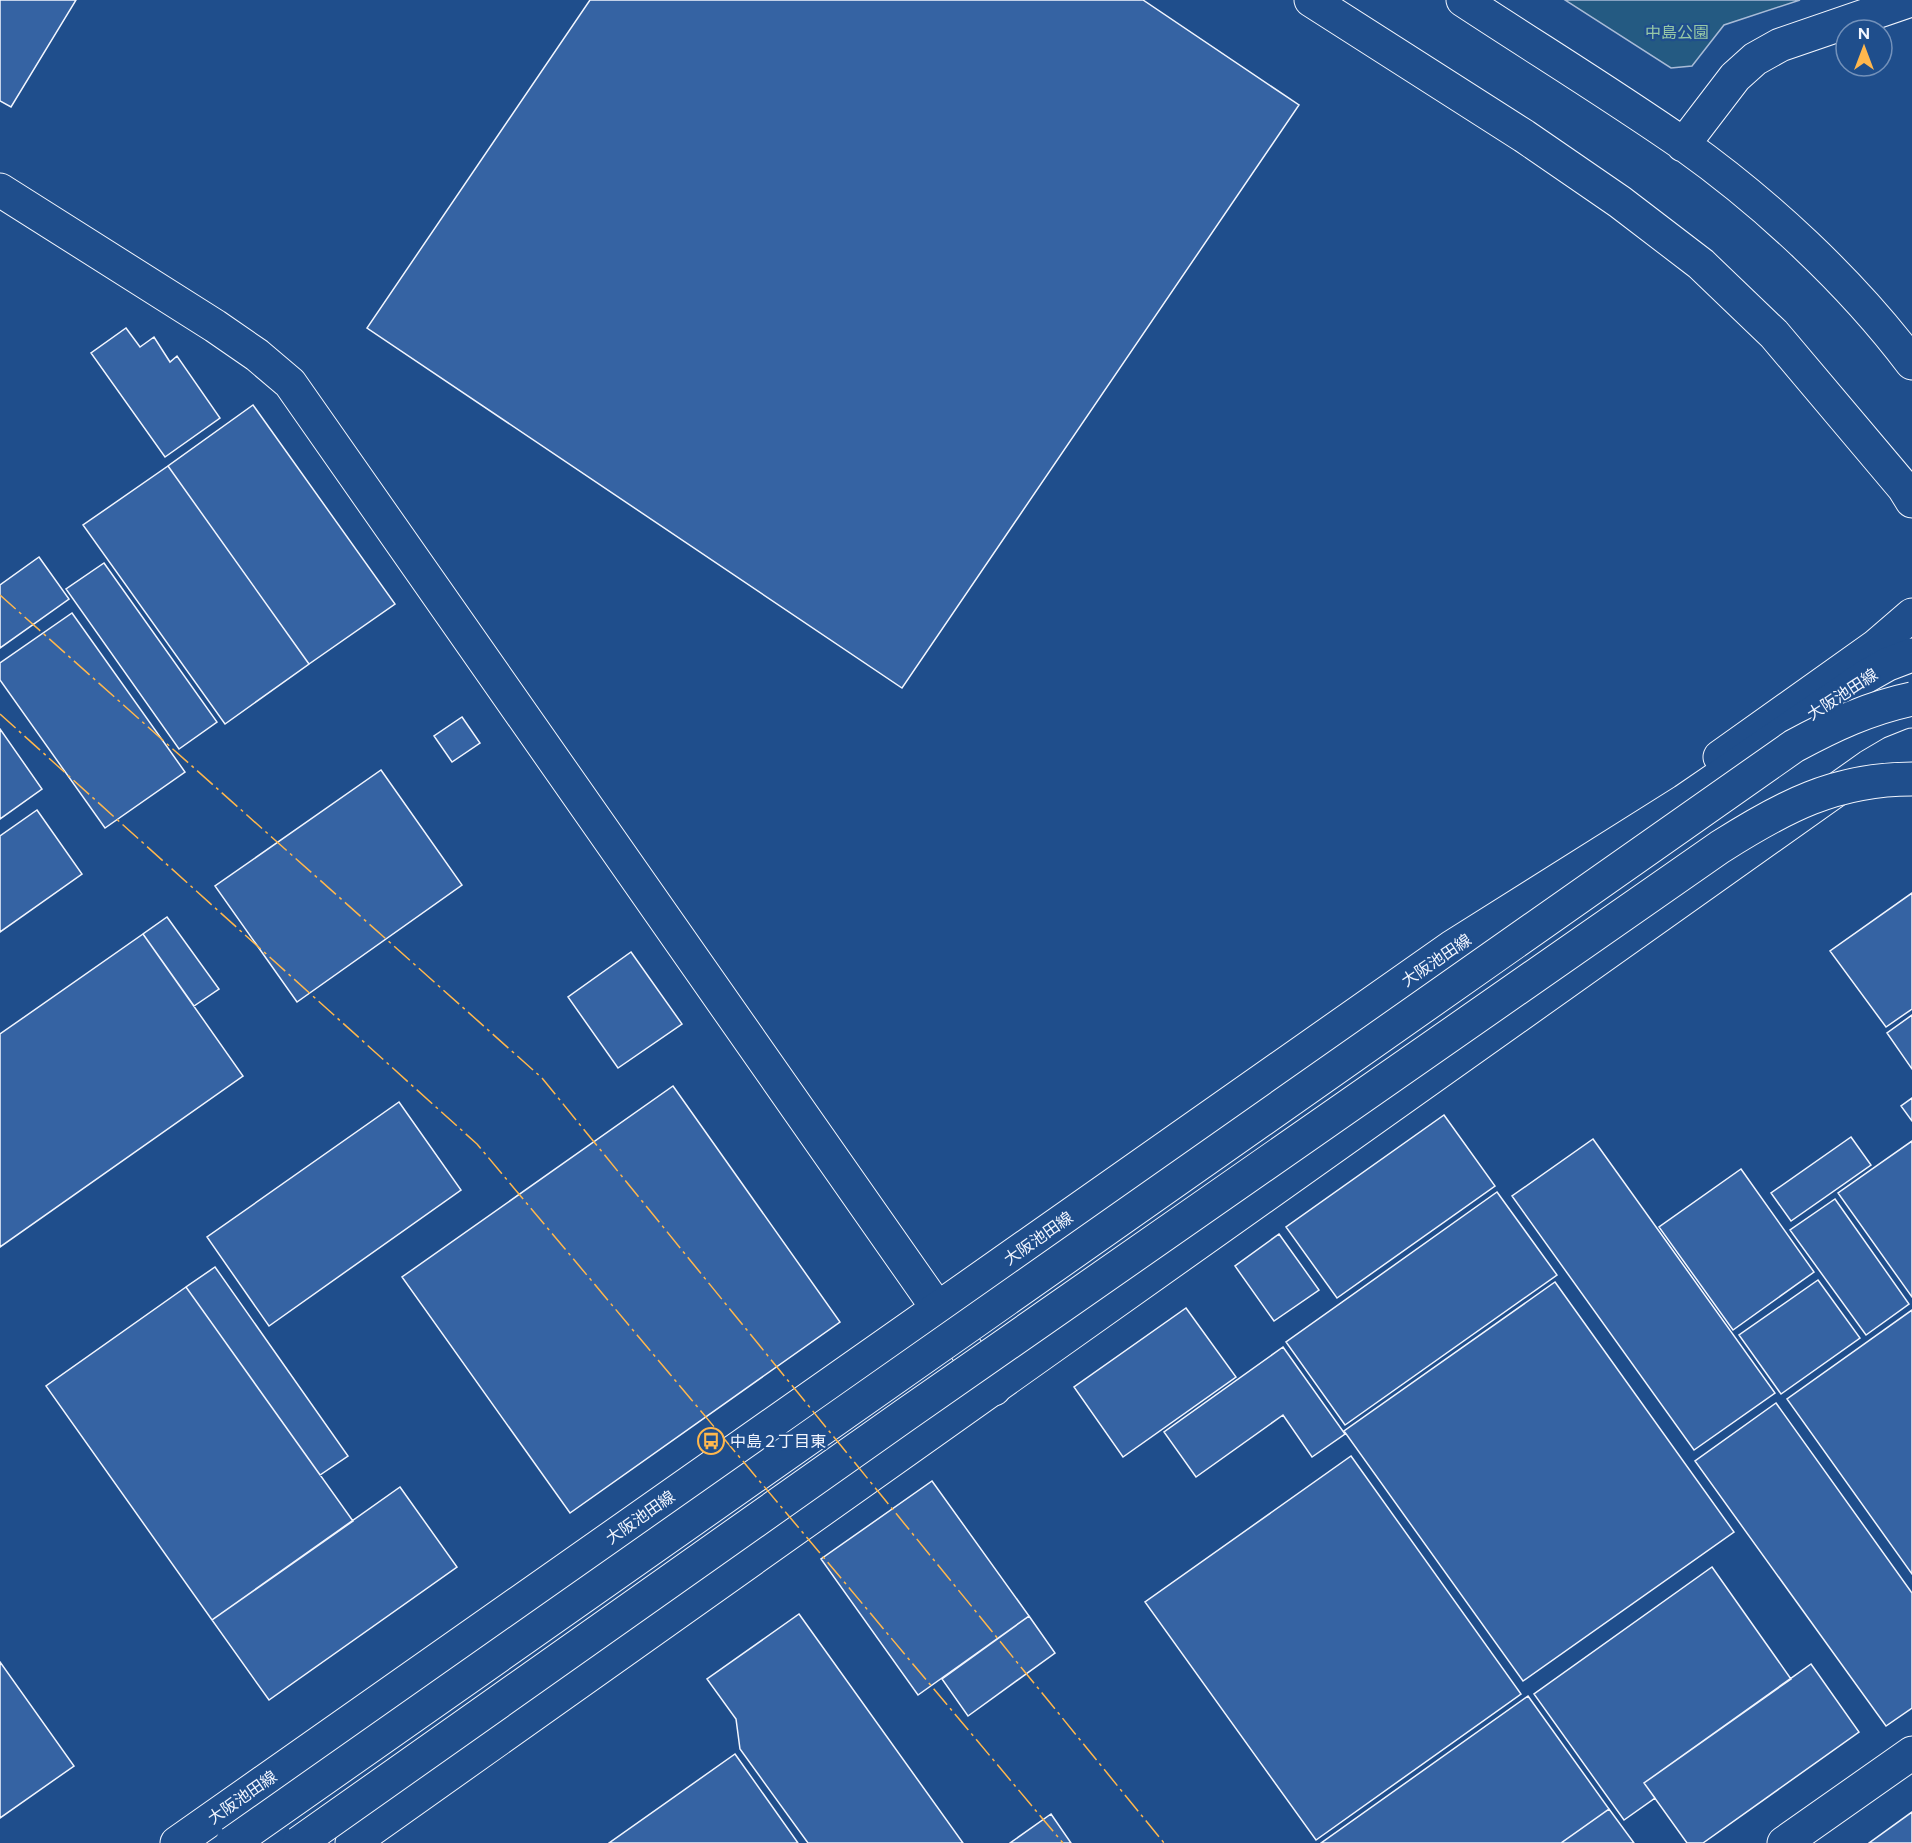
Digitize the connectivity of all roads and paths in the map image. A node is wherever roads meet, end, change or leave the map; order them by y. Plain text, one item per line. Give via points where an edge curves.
1 (1311, 0) edge
2 (1462, 0) edge
3 (1911, 0) edge
4 (1683, 145) junction
5 (0, 190) edge
6 (1912, 363) edge
7 (1912, 501) edge
8 (1912, 615) edge
9 (1912, 655) edge
10 (1912, 699) edge
11 (1912, 746) edge
12 (1912, 779) edge
13 (1452, 947) junction
14 (937, 1309) junction
15 (994, 1389) junction
16 (1912, 1753) edge
17 (177, 1843) edge
18 (232, 1843) edge
19 (299, 1843) edge
20 (352, 1843) edge
21 (1784, 1843) edge

1 - 7 main road via 1524,136 1701,264 1774,334
2 - 4 main road
3 - 4 main road via 1780,45 1755,59 1735,77
4 - 6 main road via 1747,194 1815,256 1865,306
5 - 14 main road via 215,326 290,383
8 - 13 main road via 1876,646
9 - 13 main road, 大阪池田線 via 1865,677 1684,801
10 - 18 main road, bridge via 1882,705 1794,746
11 - 15 main road via 1870,766
12 - 19 main road, bridge via 1848,786 1805,799 1719,848
13 - 14 main road, 大阪池田線
14 - 15 main road
14 - 17 main road, 大阪池田線
15 - 20 main road
16 - 21 main road

